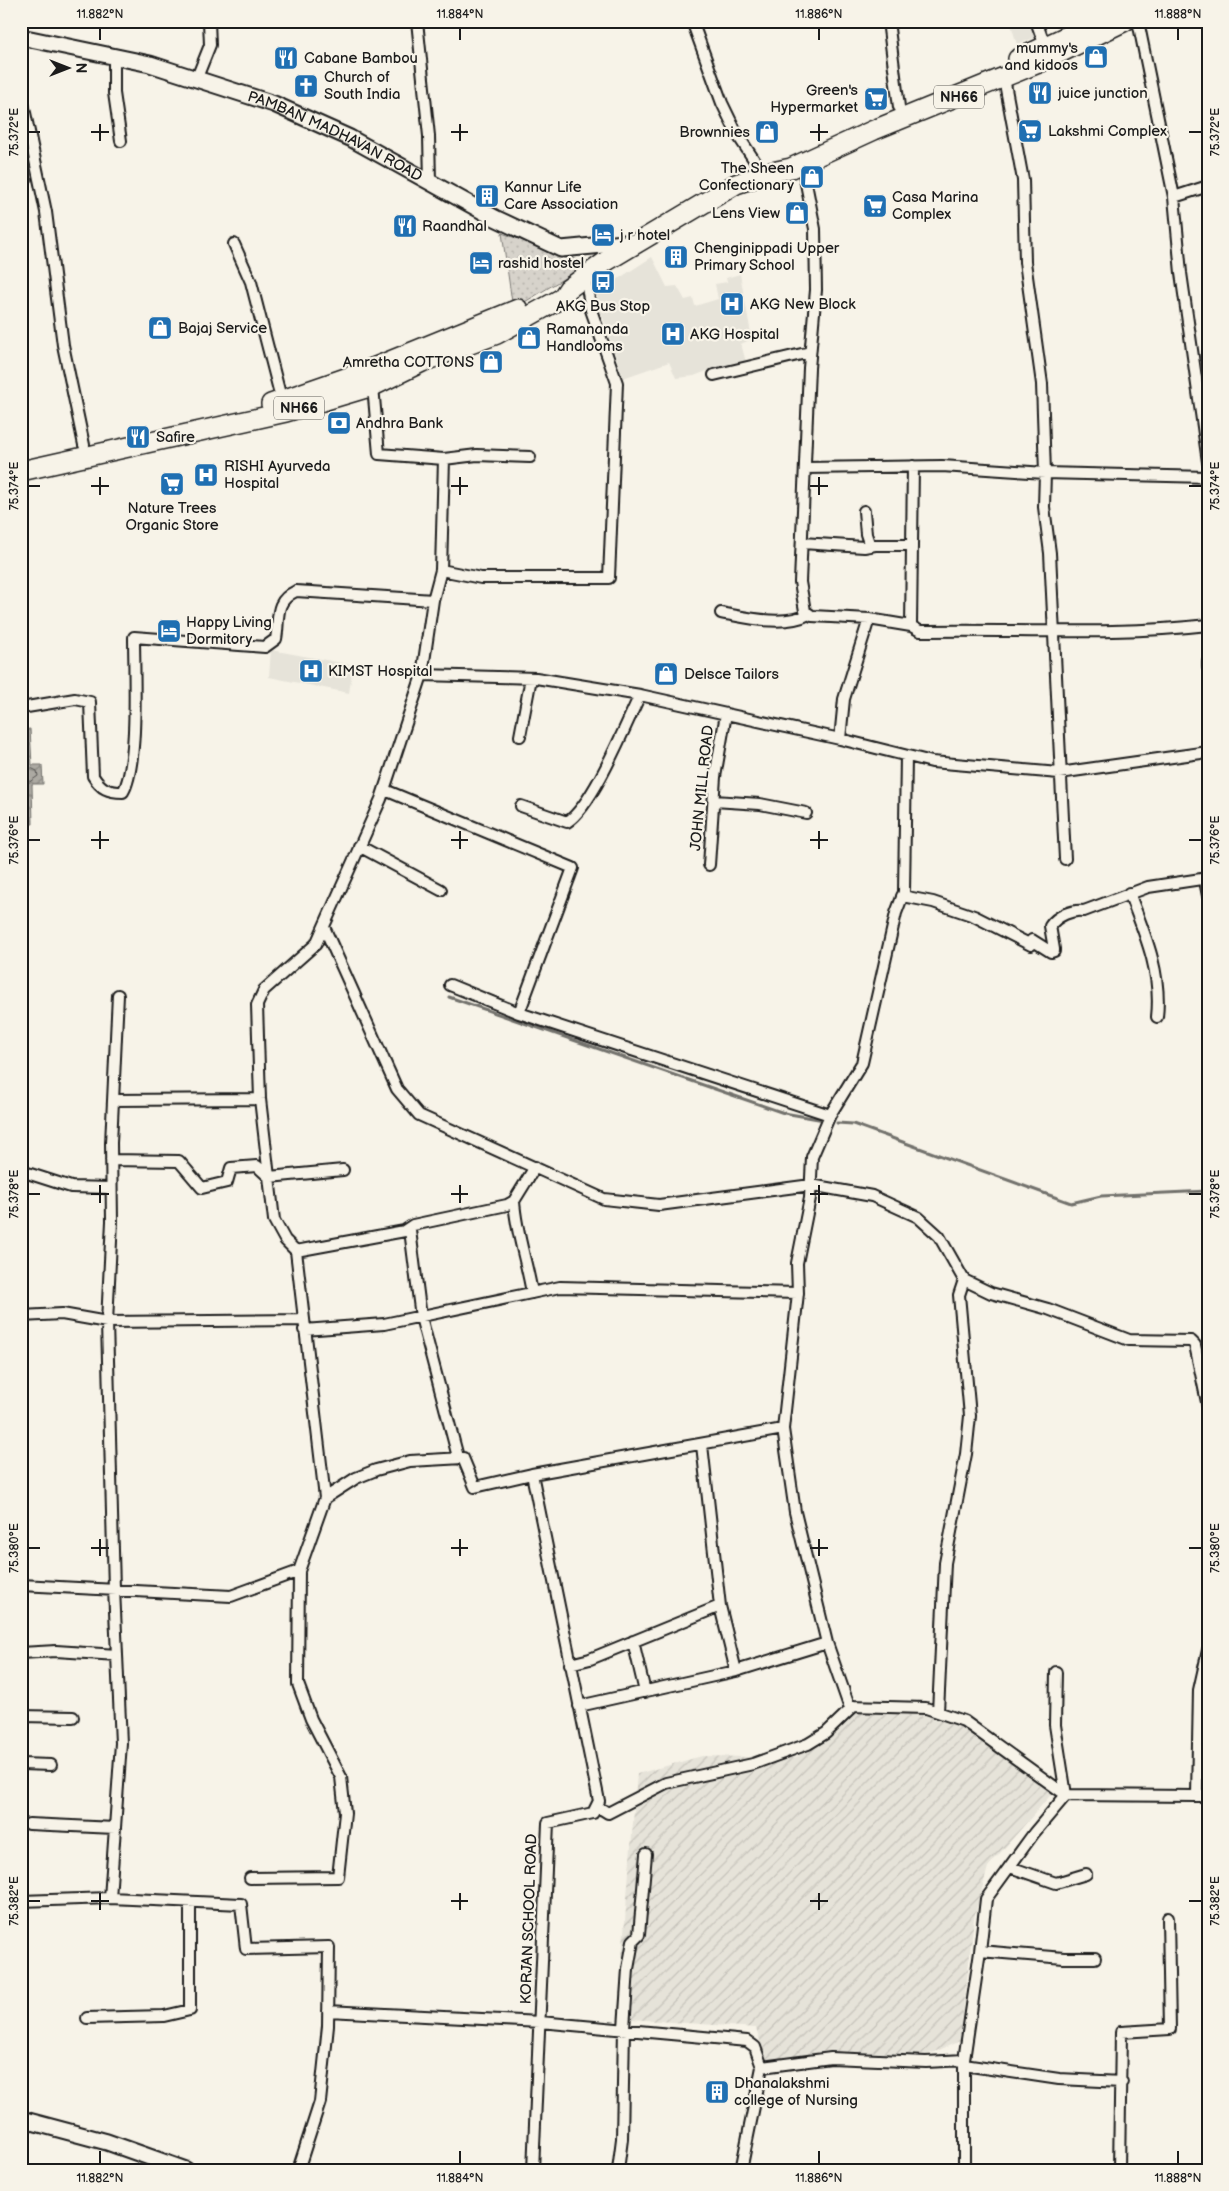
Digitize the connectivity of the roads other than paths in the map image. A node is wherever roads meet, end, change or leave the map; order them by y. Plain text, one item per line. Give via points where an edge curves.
1 (209, 21) edge
2 (417, 21) edge
3 (692, 21) edge
4 (888, 21) edge
5 (1036, 21) edge
6 (1098, 21) edge
7 (1125, 21) edge
8 (1138, 21) edge
9 (21, 37) edge
10 (1045, 46) junction
11 (114, 57) junction
12 (1004, 78) junction
13 (196, 80) junction
14 (21, 94) edge
15 (899, 107) junction
16 (121, 141) dead end
17 (783, 168) junction
18 (430, 182) junction
19 (1208, 186) edge
20 (1174, 197) junction
21 (640, 242) junction
22 (234, 244) dead end
23 (570, 287) junction
24 (810, 352) junction
25 (419, 356) junction
26 (714, 375) dead end
27 (372, 386) junction
28 (282, 402) junction
29 (84, 445) junction
30 (530, 457) dead end
31 (444, 460) junction
32 (21, 462) edge
33 (1208, 462) edge
34 (913, 466) junction
35 (805, 468) junction
36 (21, 471) edge
37 (1044, 472) junction
38 (1208, 477) edge
39 (864, 511) dead end
40 (802, 543) junction
41 (912, 545) junction
42 (870, 546) junction
43 (441, 570) junction
44 (433, 600) junction
45 (721, 613) dead end
46 (809, 614) junction
47 (869, 619) junction
48 (1208, 625) edge
49 (911, 626) junction
50 (1053, 632) junction
51 (1208, 662) edge
52 (1208, 667) edge
53 (422, 675) junction
54 (531, 678) junction
55 (640, 694) junction
56 (21, 708) edge
57 (726, 714) junction
58 (520, 736) dead end
59 (840, 739) junction
60 (1208, 752) edge
61 (906, 756) junction
62 (1059, 773) junction
63 (385, 790) junction
64 (714, 801) junction
65 (521, 806) dead end
66 (806, 813) dead end
67 (359, 846) junction
68 (1065, 860) dead end
69 (709, 865) dead end
70 (1208, 879) edge
71 (441, 890) dead end
72 (1129, 893) junction
73 (902, 896) junction
74 (1208, 896) edge
75 (324, 927) junction
76 (450, 985) dead end
77 (118, 995) dead end
78 (520, 1013) junction
79 (1157, 1017) dead end
80 (260, 1099) junction
81 (113, 1100) junction
82 (830, 1115) junction
83 (111, 1160) junction
84 (535, 1168) junction
85 (21, 1170) edge
86 (343, 1170) dead end
87 (269, 1177) junction
88 (811, 1185) junction
89 (111, 1188) junction
90 (514, 1201) junction
91 (404, 1231) junction
92 (296, 1251) junction
93 (964, 1280) junction
94 (798, 1292) junction
95 (532, 1293) junction
96 (21, 1316) edge
97 (421, 1318) junction
98 (107, 1322) junction
99 (303, 1325) junction
100 (1205, 1379) edge
101 (1208, 1407) edge
102 (783, 1429) junction
103 (702, 1445) junction
104 (458, 1457) junction
105 (532, 1474) junction
106 (325, 1498) junction
107 (299, 1571) junction
108 (21, 1585) edge
109 (114, 1589) junction
110 (720, 1606) junction
111 (633, 1641) junction
112 (827, 1643) junction
113 (1208, 1650) edge
114 (21, 1653) edge
115 (117, 1655) junction
116 (570, 1664) junction
117 (736, 1672) junction
118 (1056, 1672) dead end
119 (645, 1692) junction
120 (579, 1706) junction
121 (854, 1706) junction
122 (938, 1712) junction
123 (21, 1716) edge
124 (73, 1717) dead end
125 (21, 1764) edge
126 (51, 1765) dead end
127 (1066, 1795) junction
128 (1197, 1796) junction
129 (1208, 1796) edge
130 (600, 1808) dead end
131 (29, 1824) dead end
132 (115, 1828) junction
133 (646, 1854) dead end
134 (1010, 1868) junction
135 (1086, 1874) dead end
136 (250, 1878) dead end
137 (110, 1898) junction
138 (21, 1901) edge
139 (190, 1902) junction
140 (1168, 1918) dead end
141 (980, 1951) junction
142 (1095, 1958) dead end
143 (328, 2011) junction
144 (87, 2018) dead end
145 (540, 2022) junction
146 (624, 2028) junction
147 (964, 2063) junction
148 (762, 2067) junction
149 (1122, 2082) junction
150 (21, 2118) edge
151 (186, 2170) edge
152 (298, 2170) edge
153 (533, 2170) edge
154 (618, 2170) edge
155 (741, 2170) edge
156 (964, 2170) edge
157 (1119, 2170) edge

1 - 13 street via 210,45
2 - 18 street via 429,136
3 - 17 street via 737,134
4 - 15 street
5 - 10 street
6 - 10 highway, NH66
7 - 12 highway, NH66
8 - 20 street
9 - 11 main road, PAMBAN MADHAVAN ROAD
10 - 15 highway, NH66 via 998,69
11 - 13 main road, PAMBAN MADHAVAN ROAD via 150,64
11 - 16 street via 114,93
12 - 17 highway, NH66
12 - 37 street via 1023,180 1025,262 1042,384
13 - 18 main road, PAMBAN MADHAVAN ROAD via 282,108 350,138
14 - 29 street via 46,212 63,345
15 - 17 highway, NH66
17 - 21 highway, NH66 via 736,184
17 - 24 street via 815,229 816,290
18 - 21 main road, PAMBAN MADHAVAN ROAD via 561,250
19 - 20 street
20 - 33 street via 1181,273
21 - 23 highway, NH66
22 - 28 street via 251,282
23 - 25 highway, NH66
23 - 43 street via 591,310 617,383 609,578 481,578
24 - 26 street
24 - 35 street
25 - 27 highway, NH66
25 - 28 highway, NH66
27 - 31 street via 379,454
27 - 36 highway, NH66 via 286,412
28 - 29 highway, NH66
29 - 32 highway, NH66
30 - 31 street via 477,455
31 - 43 street
34 - 35 street
34 - 37 street
34 - 41 street
35 - 40 street
37 - 38 street
37 - 50 street
39 - 42 street
40 - 42 street
40 - 46 street via 800,582 805,611
41 - 42 street
41 - 49 street
43 - 44 street
44 - 53 street
44 - 56 street via 296,590 285,596 276,639 265,647 134,636 134,722 129,783 123,792 109,792 99,786 93,776 90,702 75,699
45 - 46 street via 764,620 796,620
46 - 47 street
47 - 49 street
47 - 59 street via 844,699
48 - 50 street via 1163,630
49 - 50 street via 920,631
50 - 62 street
51 - 52 street
53 - 54 street
53 - 63 street
54 - 55 street
54 - 58 street
55 - 57 street
55 - 65 street via 606,768 576,816 567,822
57 - 59 street
57 - 64 street, JOHN MILL ROAD
59 - 61 street
60 - 62 street
61 - 62 street via 932,762
61 - 73 street via 906,852
62 - 68 street
63 - 67 street
63 - 78 street via 573,868
64 - 66 street via 760,804
64 - 69 street, JOHN MILL ROAD
67 - 71 street
67 - 75 street
70 - 72 street via 1148,886
70 - 74 street
72 - 73 street via 1084,912 1077,910 1054,919 1050,926 1054,949 1051,952 1032,940 1031,945 962,911
72 - 79 street via 1156,971
73 - 82 street via 862,1062
75 - 80 street via 316,944 264,990 257,1005
75 - 84 street via 397,1089 419,1115
76 - 78 street
77 - 81 street
78 - 82 street
80 - 81 street
80 - 87 street
81 - 83 street
82 - 88 street via 812,1157
83 - 87 street via 180,1161 202,1188 227,1182 231,1168 257,1166
83 - 89 street
84 - 88 street via 604,1199 659,1205
84 - 90 street
85 - 89 street via 71,1187
86 - 87 street
87 - 92 street via 274,1220 285,1240
88 - 93 street via 872,1196 918,1217 939,1236
88 - 94 street via 797,1263
89 - 98 street
90 - 91 street via 507,1206 413,1225
90 - 95 street via 516,1227
91 - 92 street
91 - 97 street via 410,1230
92 - 99 street
93 - 100 street via 991,1293 1048,1309 1129,1340 1192,1341
93 - 122 street via 959,1295 970,1416 945,1563
94 - 95 street via 560,1287
94 - 102 street
95 - 97 street
96 - 98 street via 62,1314
97 - 99 street via 384,1324
97 - 104 street
98 - 99 street
98 - 109 street
99 - 106 street
100 - 101 street
102 - 103 street
102 - 112 street via 795,1512
103 - 105 street
103 - 110 street
104 - 105 street via 463,1458 475,1487
104 - 106 street via 410,1461 376,1470 356,1478
105 - 116 street, KORJAN SCHOOL ROAD
106 - 107 street
107 - 109 street via 231,1596
107 - 136 street via 298,1684 341,1777 346,1813 338,1876
108 - 109 street
109 - 115 street
110 - 111 street
110 - 117 street
111 - 116 street
111 - 119 street
112 - 117 street
112 - 121 street via 849,1706
113 - 128 street via 1199,1690
114 - 115 street via 56,1651
115 - 132 street via 122,1743
116 - 120 street, KORJAN SCHOOL ROAD
117 - 119 street
118 - 127 street via 1055,1724
119 - 120 street
120 - 145 street, KORJAN SCHOOL ROAD via 599,1801 593,1813 548,1822
121 - 122 street via 926,1708
121 - 130 street via 826,1733 808,1744 753,1764 666,1784 608,1813
122 - 127 street via 964,1721
123 - 124 street
125 - 126 street
127 - 128 street
127 - 134 street
128 - 129 street
131 - 132 street
132 - 137 street
133 - 146 street via 639,1934 633,1941 628,1969
134 - 135 street via 1056,1882
134 - 141 street via 986,1899
137 - 138 street
137 - 139 street
139 - 143 street via 241,1904 246,1949 329,1947
139 - 144 street via 190,2010 164,2016
140 - 149 street via 1170,2029 1121,2032
141 - 142 street
141 - 147 street
143 - 145 street
143 - 152 street via 320,2102
145 - 146 street
145 - 153 street, KORJAN SCHOOL ROAD
146 - 148 street via 746,2041 755,2047
146 - 154 street via 622,2139
147 - 148 street via 831,2058
147 - 149 street via 1059,2078
147 - 156 street
148 - 155 street
149 - 157 street
150 - 151 main road via 107,2142

